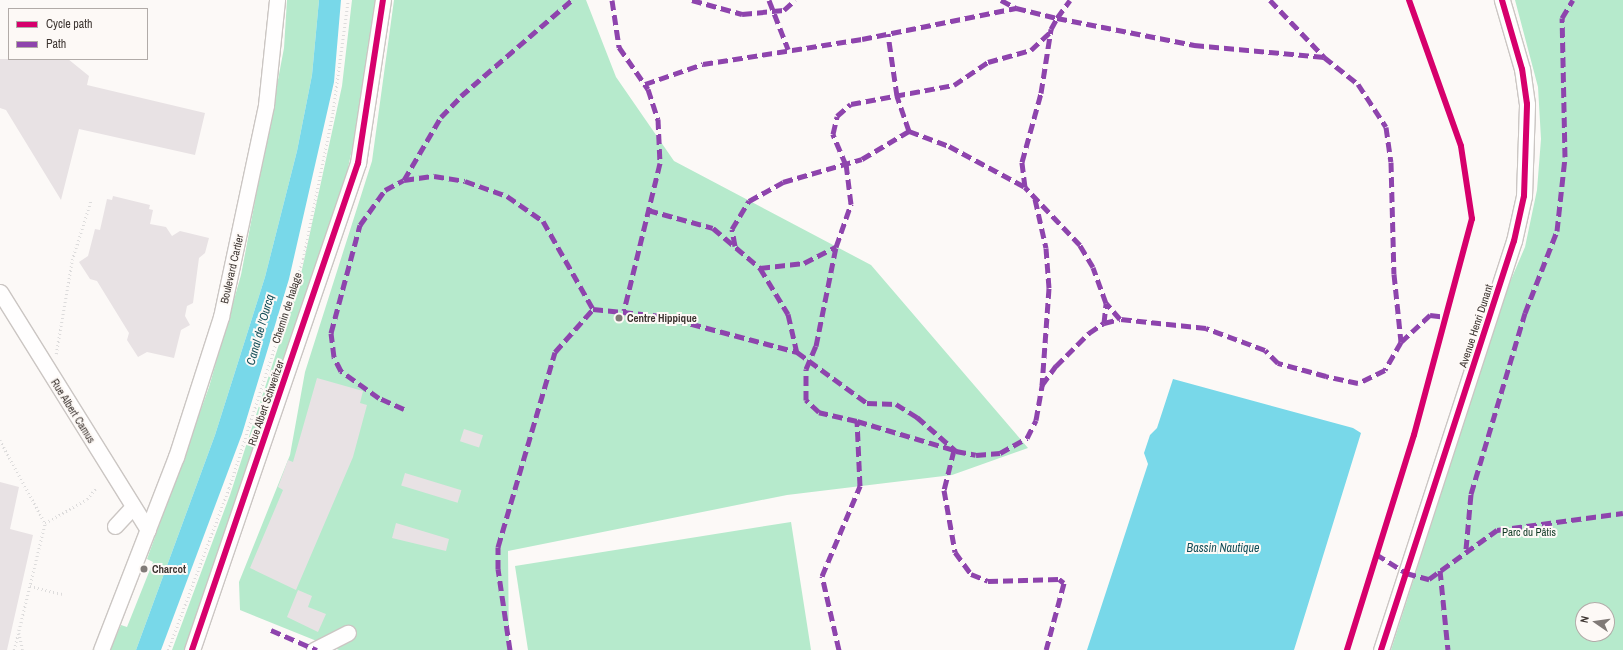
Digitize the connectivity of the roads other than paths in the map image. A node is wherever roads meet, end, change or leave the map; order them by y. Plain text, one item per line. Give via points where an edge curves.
1 (277, 0) edge
2 (383, 0) edge
3 (1502, 0) edge
4 (0, 292) edge
5 (132, 508) junction
6 (115, 526) dead end
7 (148, 530) junction
8 (348, 634) dead end
9 (101, 650) edge
10 (192, 650) edge
11 (314, 650) edge
12 (1380, 650) edge

1 - 7 street, Boulevard Cartier via 266,105 221,317
2 - 10 street, Rue Albert Schweitzer via 358,163
3 - 12 street, Avenue Henri Dunant via 1522,69 1527,104 1524,196 1514,241
4 - 5 street, Rue Albert Camus via 50,374 73,400 121,476
5 - 6 street
5 - 7 street, Rue Albert Camus
7 - 9 street, Boulevard Cartier
8 - 11 street

